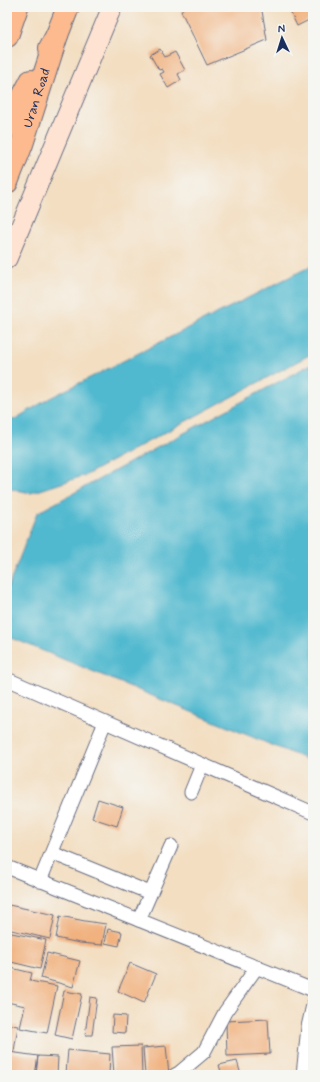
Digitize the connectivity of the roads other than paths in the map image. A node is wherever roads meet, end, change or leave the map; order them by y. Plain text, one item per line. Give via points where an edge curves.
1 (68, 7) edge
2 (112, 7) edge
3 (56, 35) junction
4 (7, 127) edge
5 (7, 182) edge
6 (7, 259) edge
7 (7, 679) edge
8 (105, 722) junction
9 (202, 764) junction
10 (191, 792) dead end
11 (313, 813) edge
12 (171, 846) dead end
13 (52, 853) junction
14 (7, 868) edge
15 (40, 881) junction
16 (150, 893) junction
17 (139, 920) junction
18 (257, 967) junction
19 (313, 990) edge
20 (313, 1005) edge
21 (175, 1075) edge
22 (303, 1075) edge

1 - 3 highway, Uran Road
2 - 6 street
3 - 4 highway, Uran Road
3 - 5 highway, Uran Road via 22,144
7 - 8 street
8 - 9 street
8 - 13 street
9 - 10 street
9 - 11 street
12 - 16 street
13 - 15 street
13 - 16 street
14 - 15 street
15 - 17 street
16 - 17 street
17 - 18 street
18 - 19 street
18 - 21 street via 225,1012 204,1052
20 - 22 street

